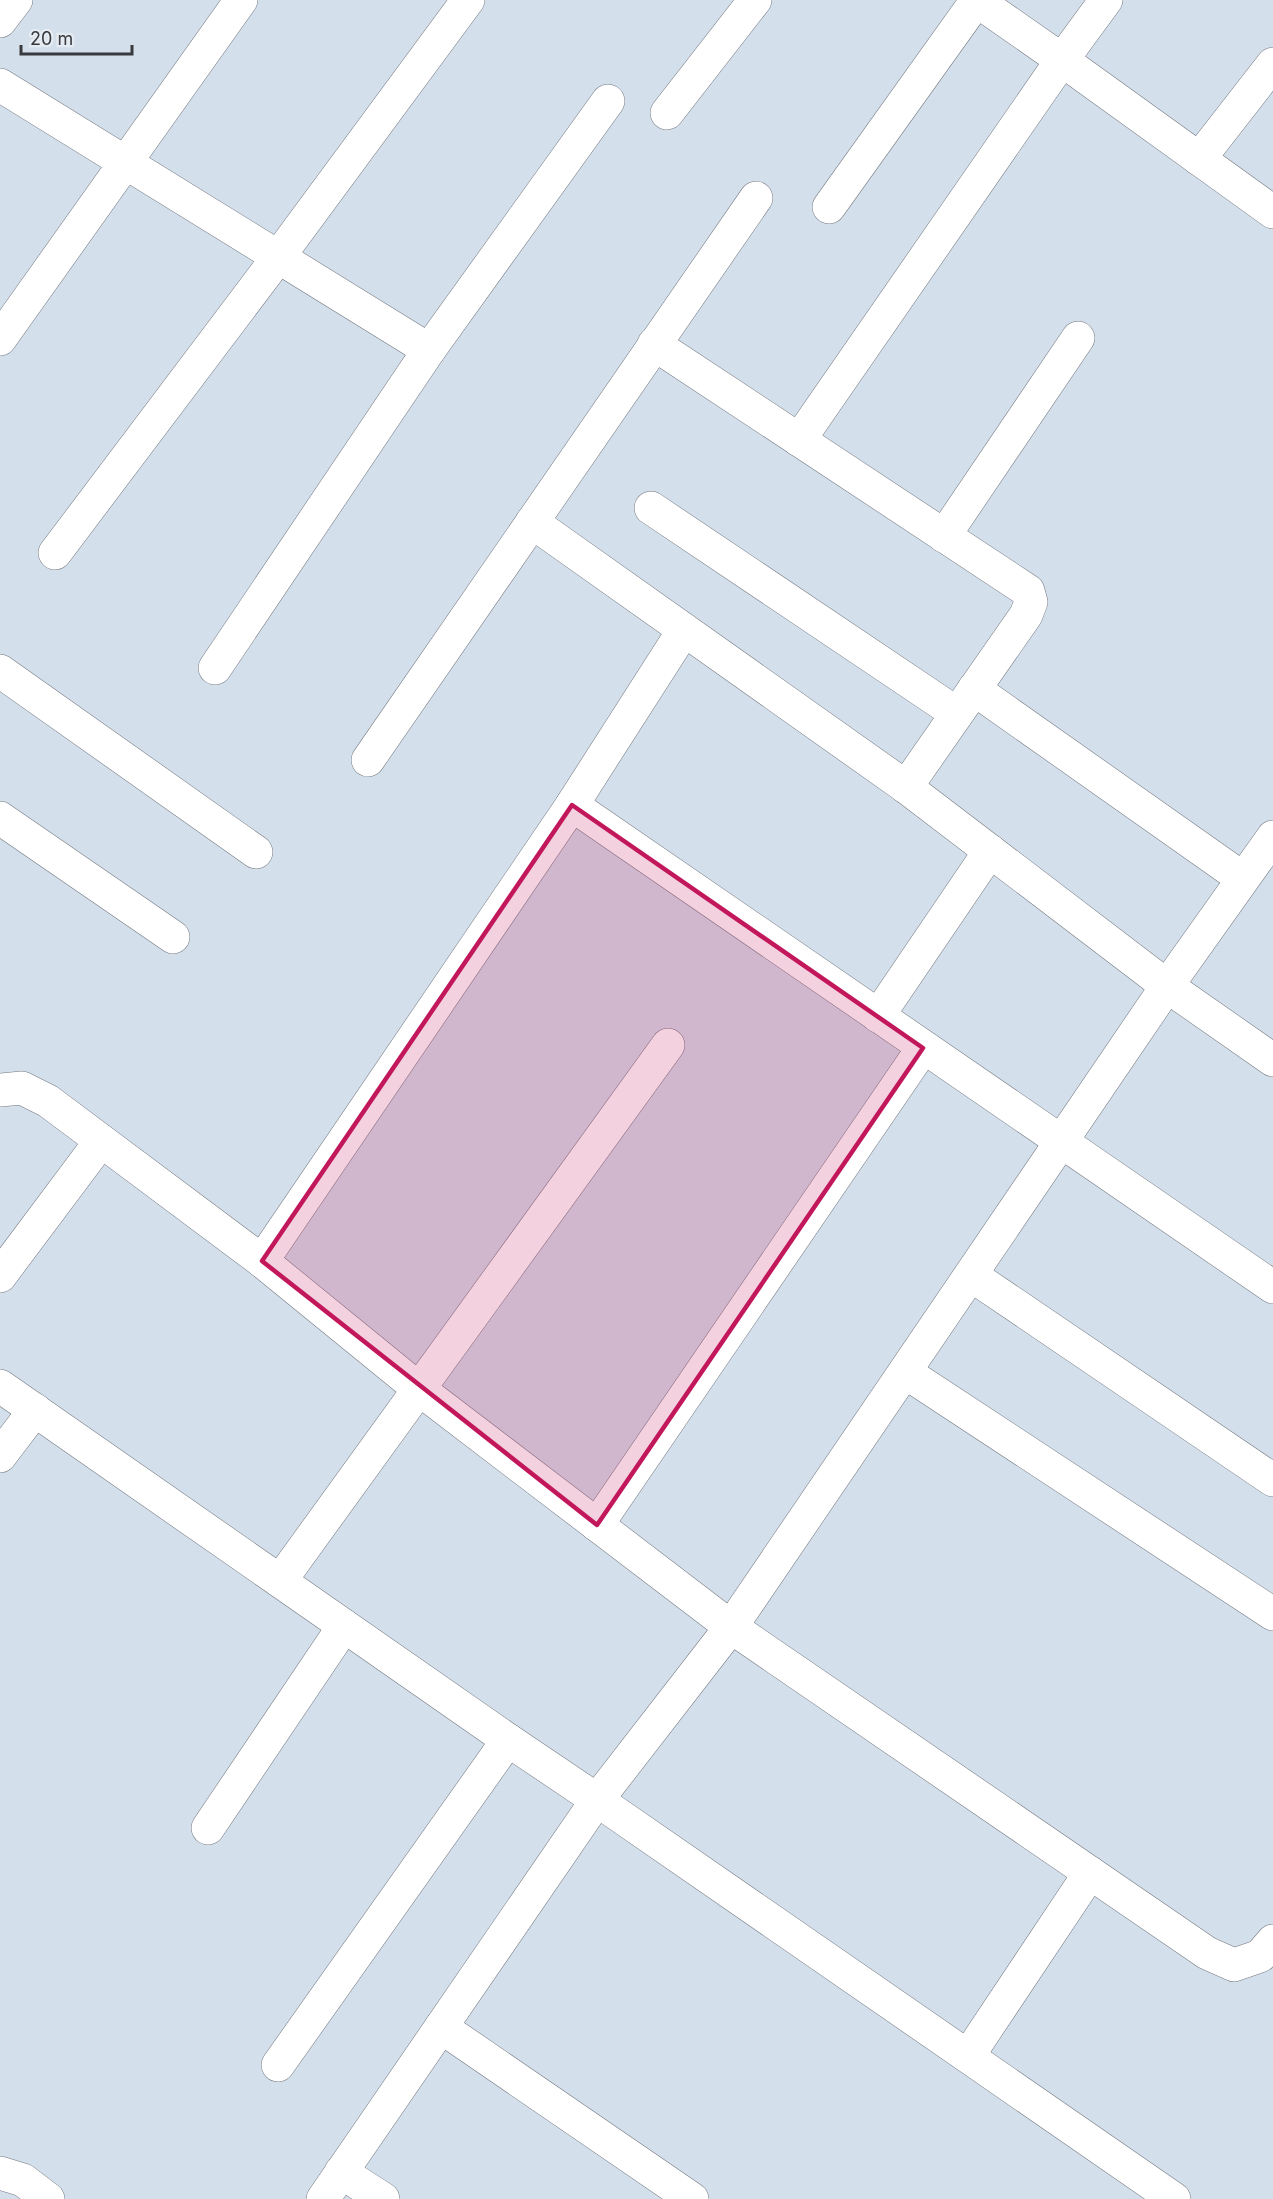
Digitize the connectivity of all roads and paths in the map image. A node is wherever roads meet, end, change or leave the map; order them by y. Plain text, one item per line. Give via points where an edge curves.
1 (16, 0) edge
2 (241, 0) edge
3 (468, 0) edge
4 (755, 0) edge
5 (976, 0) edge
6 (1106, 0) edge
7 (0, 21) edge
8 (1062, 60) junction
9 (1273, 64) edge
10 (0, 85) edge
11 (608, 101) dead end
12 (668, 113) dead end
13 (1199, 159) junction
14 (125, 161) junction
15 (756, 198) dead end
16 (829, 207) dead end
17 (1273, 212) edge
18 (279, 256) junction
19 (0, 339) edge
20 (1078, 339) dead end
21 (654, 344) junction
22 (429, 350) junction
23 (799, 440) junction
24 (651, 508) dead end
25 (531, 522) junction
26 (944, 536) junction
27 (55, 553) dead end
28 (684, 630) junction
29 (215, 668) dead end
30 (0, 671) edge
31 (965, 701) junction
32 (368, 760) dead end
33 (906, 787) junction
34 (573, 805) junction
35 (0, 818) edge
36 (1270, 848) edge
37 (990, 851) junction
38 (256, 852) dead end
39 (1242, 878) junction
40 (173, 937) dead end
41 (1167, 986) junction
42 (878, 1016) junction
43 (668, 1045) dead end
44 (923, 1048) junction
45 (1273, 1059) edge
46 (0, 1090) edge
47 (101, 1141) junction
48 (1061, 1143) junction
49 (262, 1262) junction
50 (971, 1275) junction
51 (0, 1276) edge
52 (1273, 1287) edge
53 (905, 1372) junction
54 (0, 1386) edge
55 (419, 1389) junction
56 (35, 1410) junction
57 (0, 1456) edge
58 (1273, 1480) edge
59 (597, 1525) junction
60 (280, 1581) junction
61 (1273, 1614) edge
62 (344, 1626) junction
63 (731, 1627) junction
64 (508, 1740) junction
65 (597, 1800) junction
66 (208, 1828) dead end
67 (1089, 1873) junction
68 (1273, 1941) edge
69 (441, 2027) junction
70 (968, 2056) junction
71 (278, 2065) dead end
72 (341, 2172) junction
73 (0, 2173) edge
74 (48, 2199) edge
75 (323, 2199) edge
76 (383, 2199) edge
77 (692, 2199) edge
78 (1174, 2199) edge

1 - 7 street
2 - 14 street
3 - 18 street
4 - 12 street
5 - 8 street
5 - 16 street
6 - 8 street
8 - 13 street
8 - 23 street
9 - 13 street
10 - 14 street
11 - 22 street
13 - 17 street
14 - 18 street
14 - 19 street
15 - 21 street
18 - 22 street
18 - 27 street
20 - 26 street
21 - 23 street
21 - 25 street
22 - 29 street
23 - 26 street
24 - 31 street
25 - 28 street
25 - 32 street
26 - 31 street via 1028,591 1031,602 1026,615
28 - 33 street
28 - 34 street
30 - 38 street
31 - 33 street
31 - 39 street
33 - 37 street
34 - 42 street
34 - 49 street
35 - 40 street
36 - 39 street
37 - 41 street
37 - 42 street
39 - 41 street
41 - 45 street
41 - 48 street
42 - 44 street
43 - 55 street
44 - 48 street
44 - 59 street
46 - 47 street via 22,1088 48,1101
47 - 49 street
47 - 51 street
48 - 50 street
48 - 52 street
49 - 55 street
50 - 53 street
50 - 58 street
53 - 61 street
53 - 63 street
54 - 56 street
55 - 59 street
55 - 60 street
56 - 57 street
56 - 60 street
59 - 63 street
60 - 62 street
62 - 64 street
62 - 66 street
63 - 65 street
63 - 67 street
64 - 65 street
64 - 71 street
65 - 69 street
65 - 70 street
67 - 68 street via 1207,1953 1234,1965 1260,1956
67 - 70 street
69 - 72 street
69 - 77 street
70 - 78 street
72 - 75 street
72 - 76 street
73 - 74 street via 23,2180

